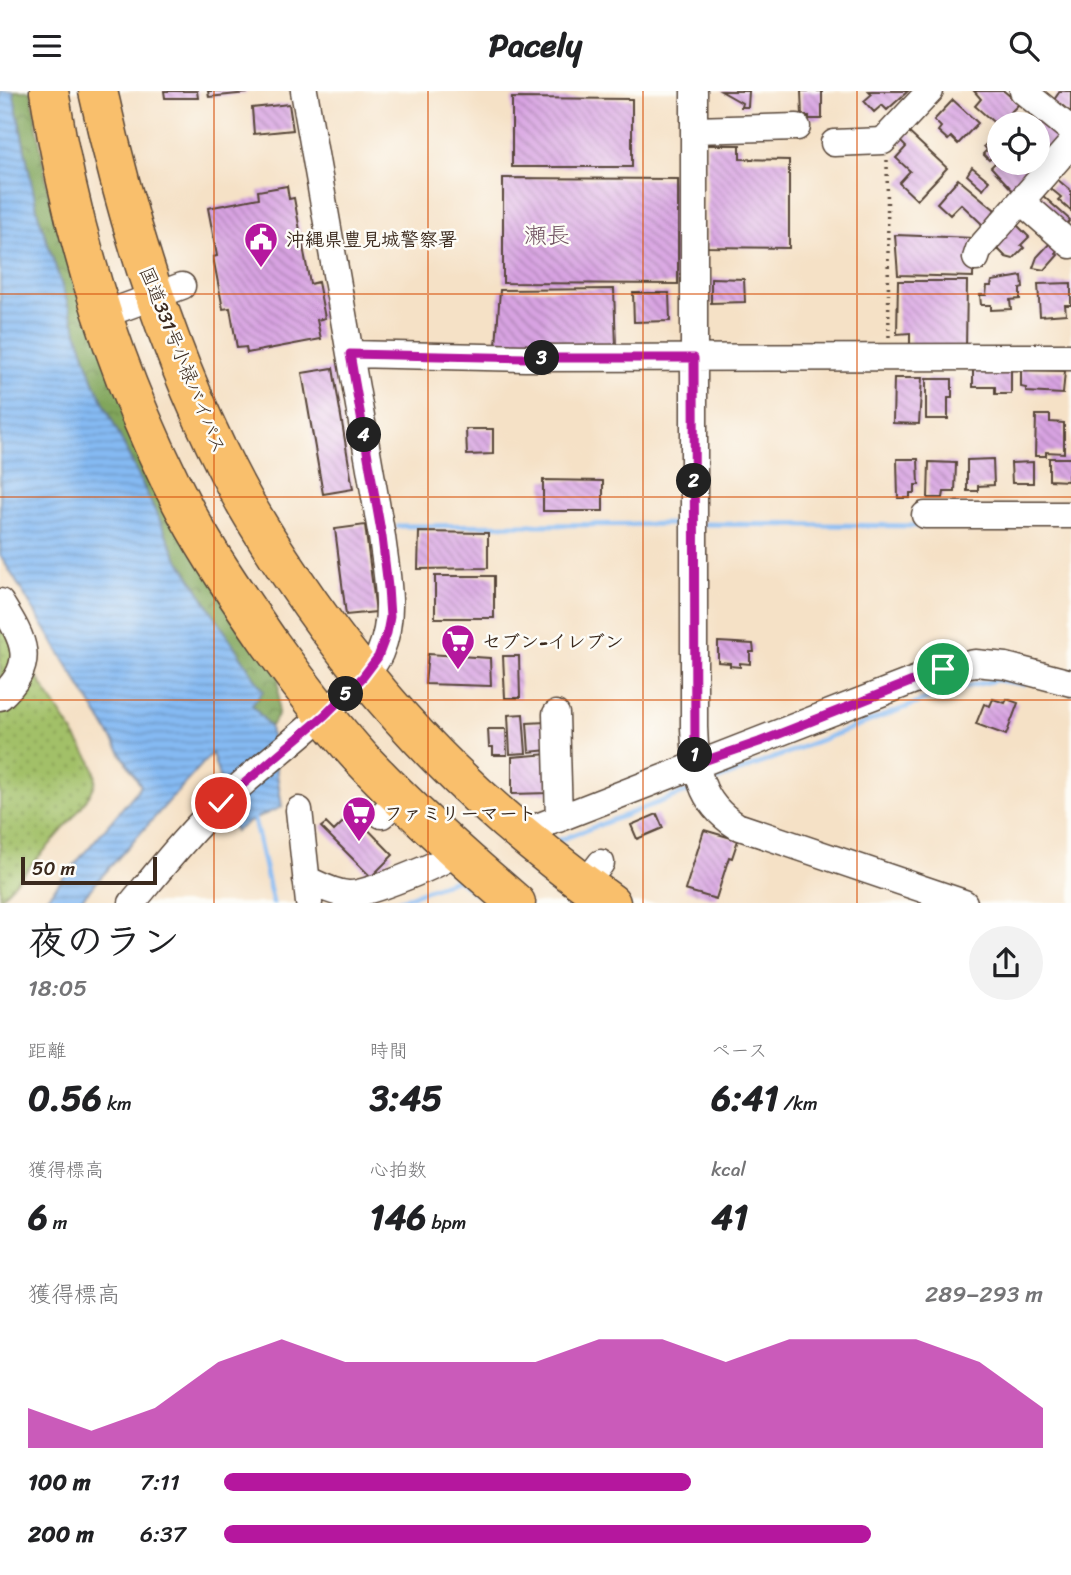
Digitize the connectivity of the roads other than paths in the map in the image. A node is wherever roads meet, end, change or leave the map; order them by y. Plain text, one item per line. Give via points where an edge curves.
1 (49, 91) edge
2 (98, 91) edge
3 (304, 91) edge
4 (694, 91) edge
5 (930, 91) edge
6 (1023, 91) edge
7 (797, 127) dead end
8 (694, 130) junction
9 (1071, 130) edge
10 (834, 143) dead end
11 (1071, 144) edge
12 (1022, 202) junction
13 (1071, 245) edge
14 (976, 258) dead end
15 (168, 291) junction
16 (103, 315) junction
17 (350, 354) junction
18 (1071, 357) edge
19 (694, 358) junction
20 (925, 515) dead end
21 (1071, 515) edge
22 (0, 602) edge
23 (363, 677) junction
24 (1071, 683) edge
25 (0, 697) edge
26 (556, 713) dead end
27 (325, 715) junction
28 (700, 777) junction
29 (299, 810) dead end
30 (559, 819) junction
31 (519, 834) junction
32 (457, 852) junction
33 (599, 883) edge
34 (308, 891) edge
35 (922, 896) edge
36 (132, 903) edge
37 (516, 903) edge
38 (964, 903) edge

1 - 16 highway via 61,163
2 - 15 highway, 国道331号小禄バイパス
3 - 17 street
4 - 8 street
5 - 10 street via 883,141
6 - 9 street
7 - 8 street
8 - 19 street
11 - 12 street
12 - 13 street
12 - 14 street
15 - 16 street
15 - 23 highway, 国道331号小禄バイパス via 198,408 228,473 265,537
16 - 27 highway via 149,436 187,513 254,619
17 - 19 street
17 - 23 street via 382,537 389,607 383,645
18 - 19 street
19 - 28 street
20 - 21 street
22 - 25 street via 19,632 24,662 12,686
23 - 27 street
23 - 31 highway, 国道331号小禄バイパス via 451,756
24 - 28 street via 975,663 943,669 759,742
26 - 30 street
27 - 32 highway via 361,757 391,807
27 - 36 street via 221,803
28 - 30 street
28 - 35 street via 721,815 737,826
29 - 34 street
30 - 31 street
31 - 33 highway, 国道331号小禄バイパス
32 - 34 street via 368,892
32 - 37 highway
35 - 38 street

